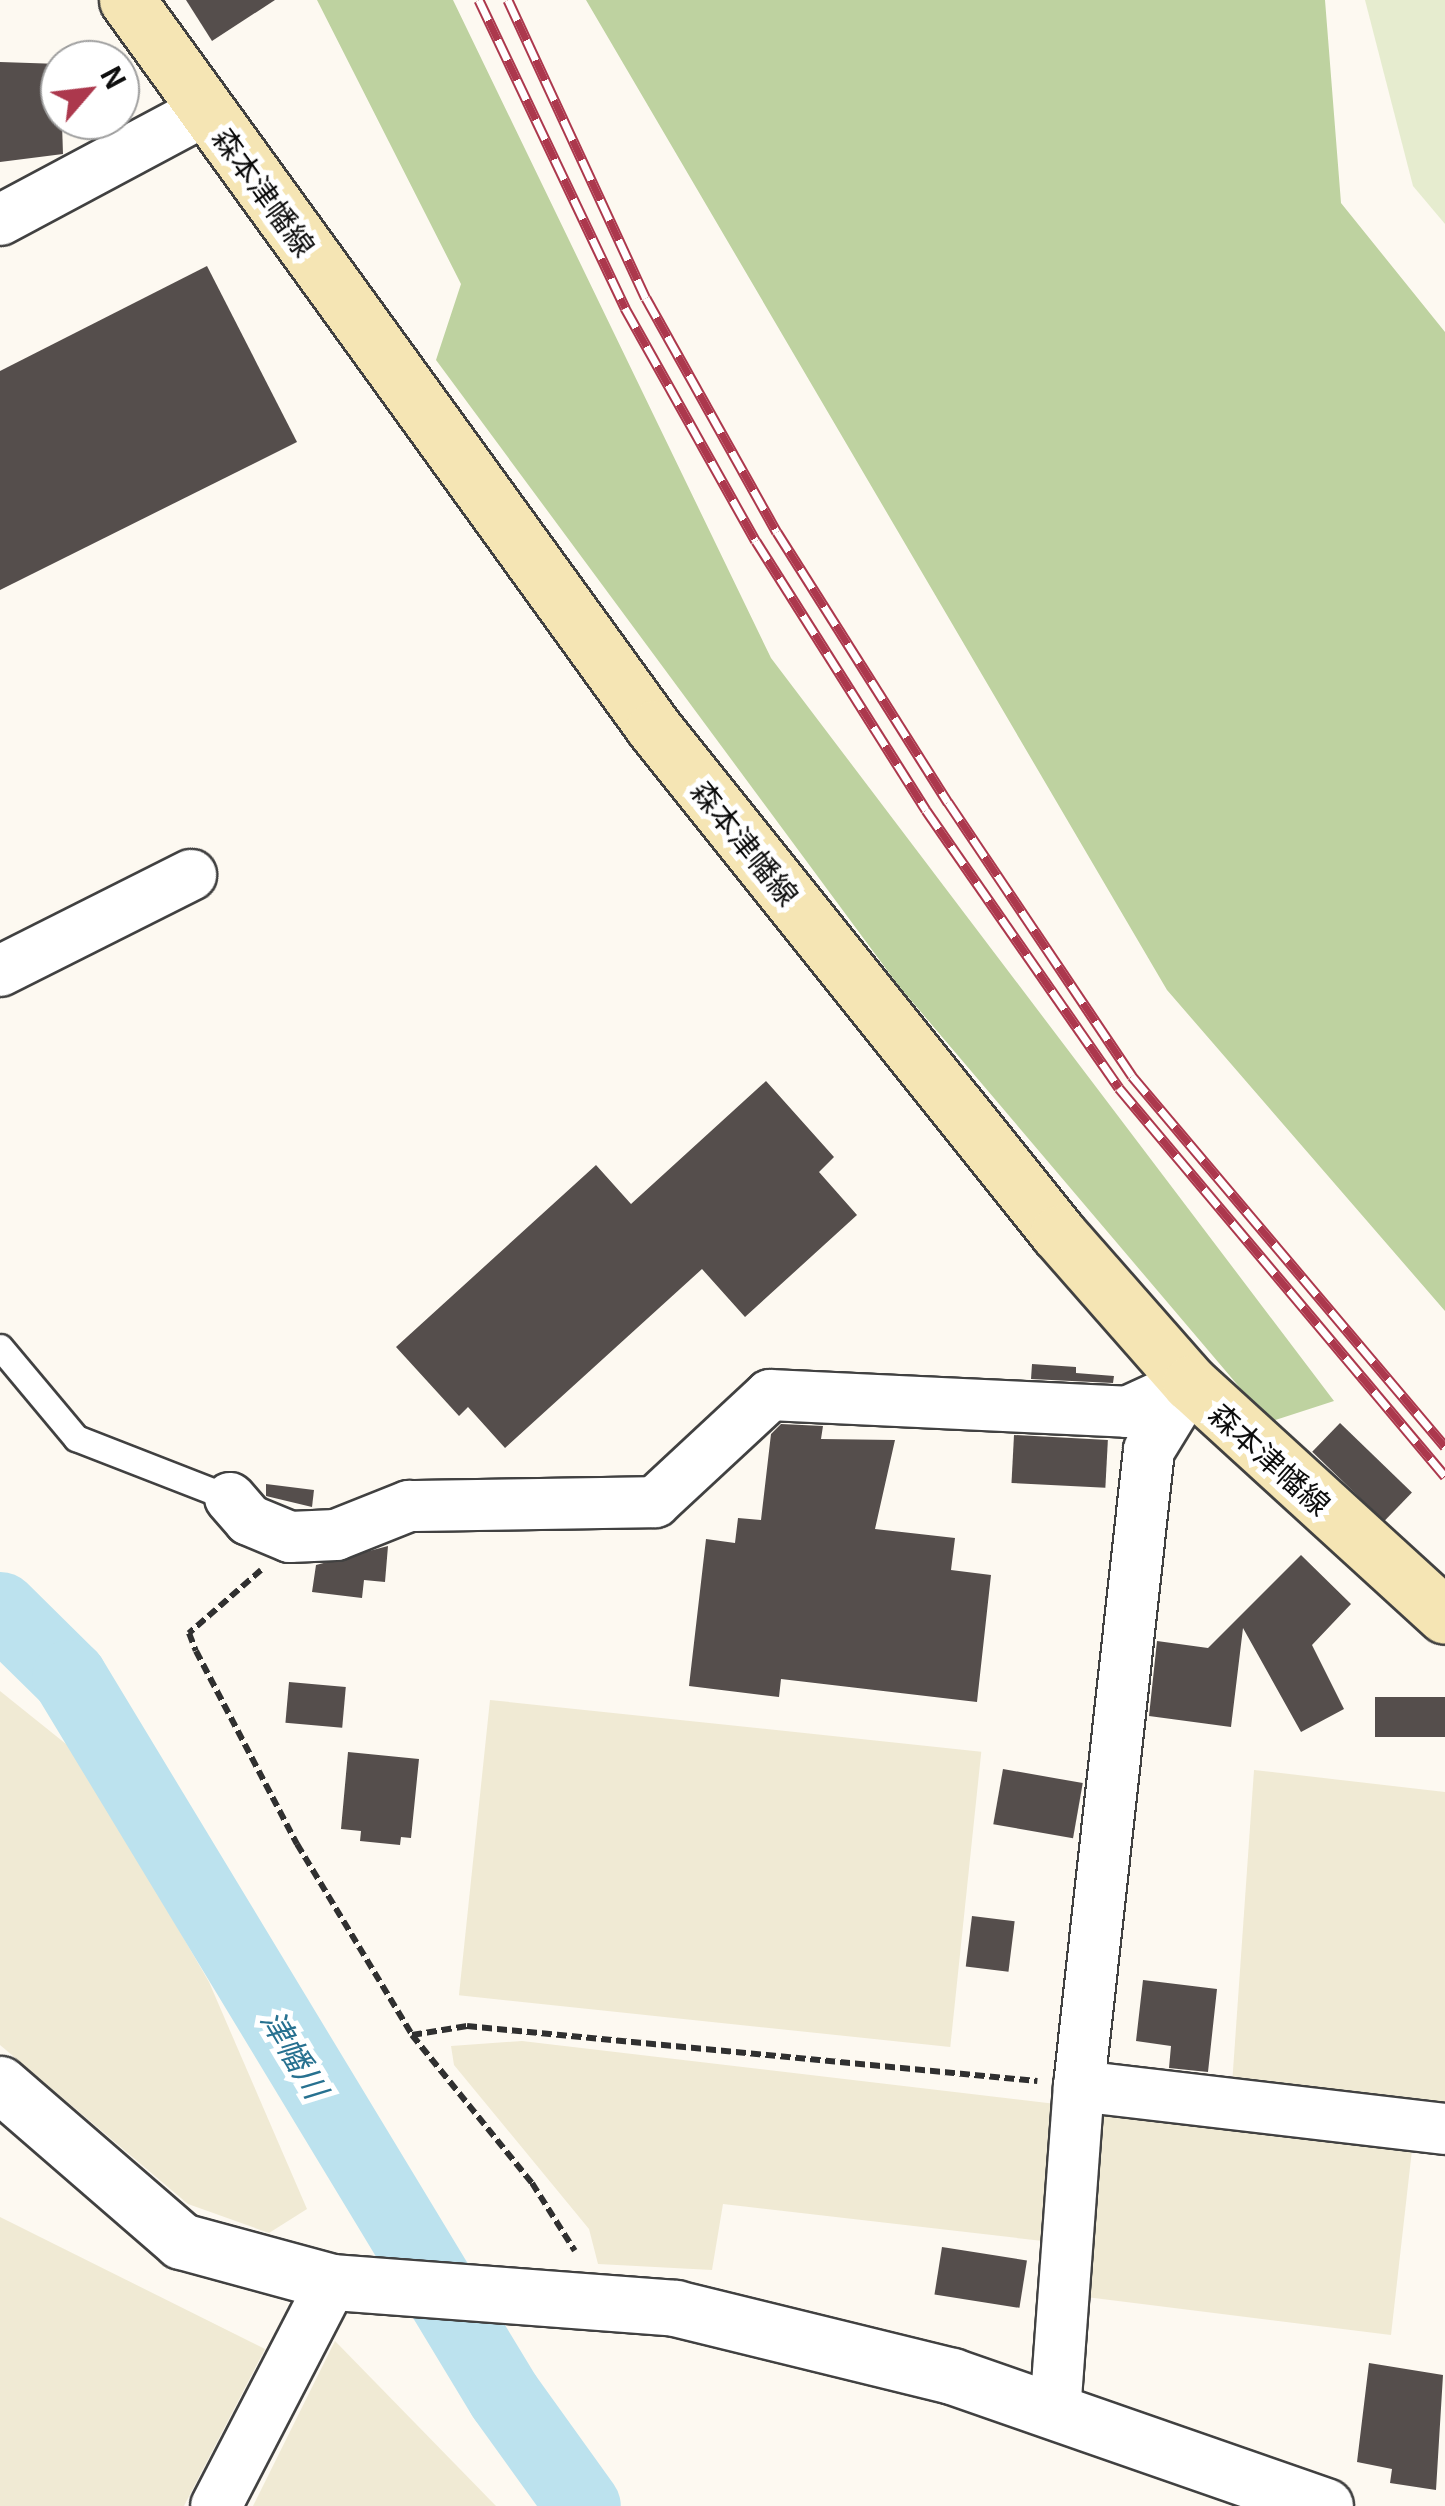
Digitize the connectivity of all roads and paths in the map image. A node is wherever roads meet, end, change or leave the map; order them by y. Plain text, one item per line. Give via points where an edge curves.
1 (127, 0) edge
2 (206, 110) junction
3 (0, 220) edge
4 (191, 874) dead end
5 (0, 971) edge
6 (0, 1346) edge
7 (1190, 1383) junction
8 (230, 1498) joint
9 (290, 1537) junction
10 (1445, 1616) edge
11 (412, 2034) junction
12 (0, 2084) edge
13 (1079, 2086) junction
14 (1445, 2129) edge
15 (332, 2282) junction
16 (585, 2302) junction
17 (1055, 2412) junction
18 (216, 2506) edge
19 (1325, 2506) edge

1 - 2 main road, 森本津幡線
2 - 3 street
2 - 7 main road, 森本津幡線 via 654,728 1058,1233
4 - 5 street
6 - 8 lane via 76,1438
7 - 9 street via 1127,1412 770,1396 656,1502 409,1506 336,1535
7 - 10 main road, 森本津幡線
7 - 13 street via 1149,1450
8 - 9 street via 249,1520
9 - 11 path via 234,1600 189,1633 297,1844
11 - 13 path via 467,2026
11 - 16 path via 532,2183
12 - 15 street via 180,2241
13 - 14 street
13 - 17 street
15 - 16 street
15 - 18 street
16 - 17 street via 675,2308 952,2376
17 - 19 street

